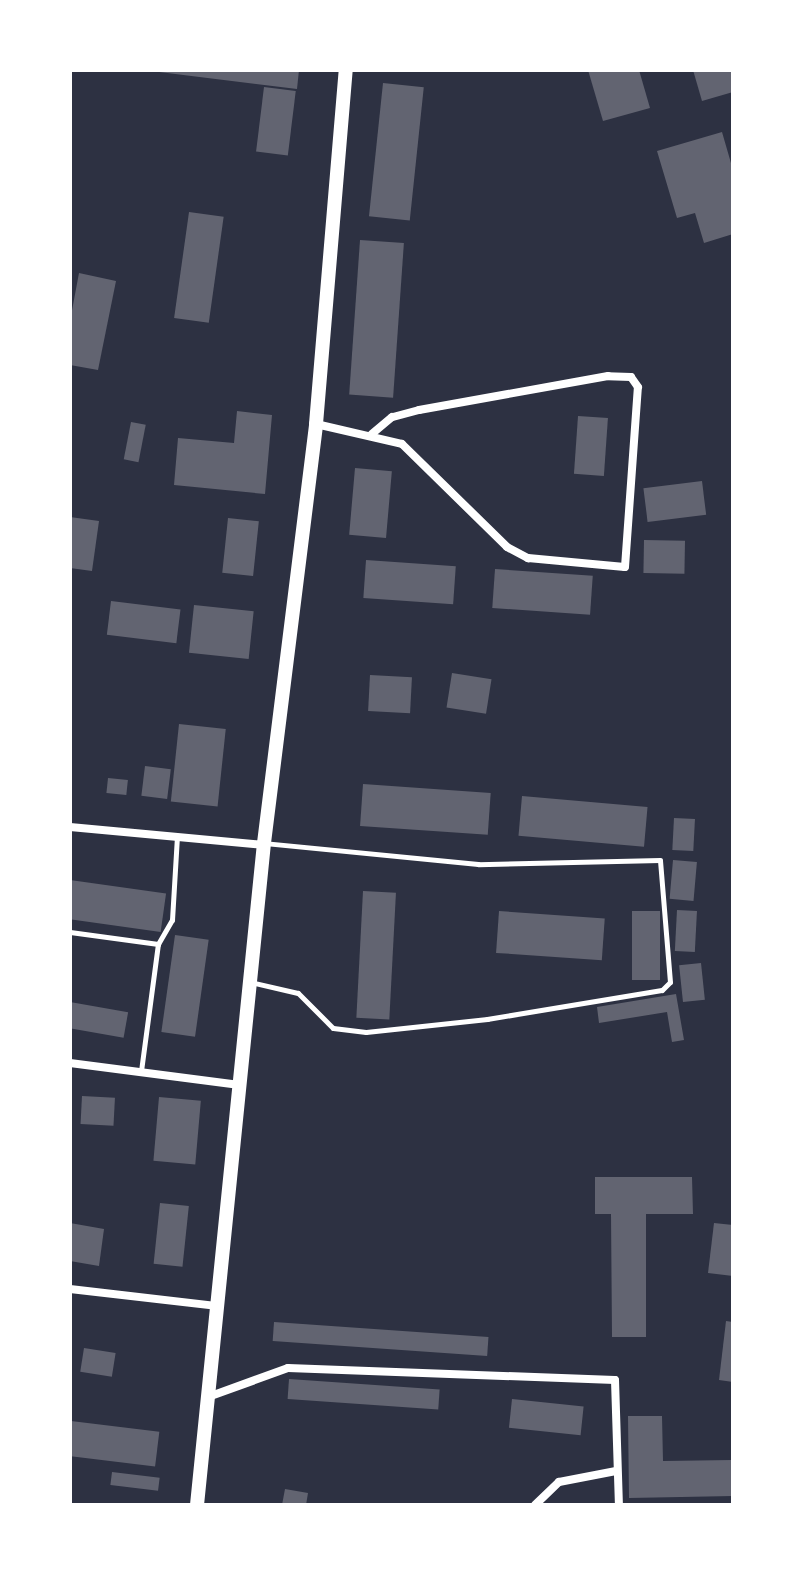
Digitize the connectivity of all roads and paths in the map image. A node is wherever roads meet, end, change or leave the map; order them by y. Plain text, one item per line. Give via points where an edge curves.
1 (346, 70) edge
2 (316, 424) junction
3 (372, 434) junction
4 (70, 827) edge
5 (177, 837) junction
6 (264, 844) junction
7 (70, 932) edge
8 (158, 944) junction
9 (250, 982) junction
10 (70, 1063) edge
11 (141, 1072) junction
12 (240, 1085) junction
13 (70, 1289) edge
14 (218, 1306) junction
15 (208, 1397) junction
16 (616, 1471) junction
17 (197, 1505) edge
18 (535, 1505) edge
19 (619, 1505) edge

1 - 2 street
2 - 3 street
2 - 6 street
3 - 3 street via 402,444 507,547 528,558 625,567 638,387 631,377 608,376 419,410 392,417
4 - 5 street
5 - 6 street
5 - 8 lane via 172,920
6 - 9 street
6 - 9 lane via 478,864 660,860 670,982 662,990 487,1019 366,1032 333,1028 298,993
7 - 8 lane
8 - 11 lane
9 - 12 street
10 - 11 street
11 - 12 street
12 - 14 street
13 - 14 street
14 - 15 street
15 - 16 street via 288,1368 615,1380
15 - 17 street
16 - 18 street via 559,1482
16 - 19 street

